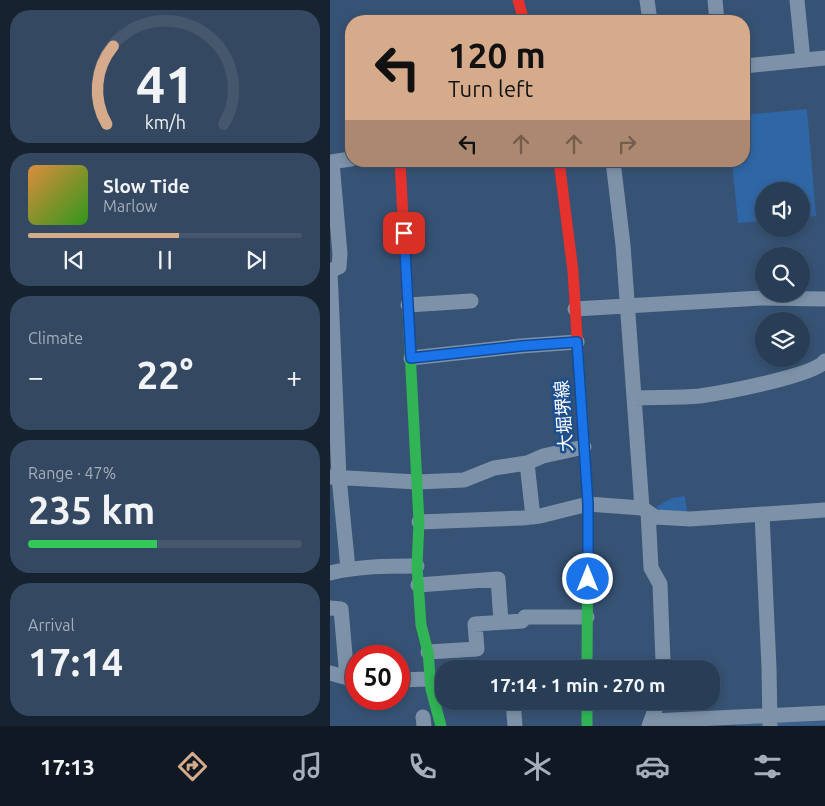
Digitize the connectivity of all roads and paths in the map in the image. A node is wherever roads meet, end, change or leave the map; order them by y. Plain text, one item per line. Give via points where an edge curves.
1 (518, 0) edge
2 (646, 0) edge
3 (715, 0) edge
4 (797, 0) edge
5 (522, 15) edge
6 (649, 15) edge
7 (716, 15) edge
8 (825, 58) edge
9 (803, 60) junction
10 (750, 65) edge
11 (345, 160) edge
12 (331, 162) edge
13 (400, 167) edge
14 (560, 167) edge
15 (613, 167) edge
16 (825, 299) edge
17 (471, 301) dead end
18 (408, 305) junction
19 (627, 306) junction
20 (575, 309) junction
21 (577, 342) junction
22 (411, 358) junction
23 (825, 361) edge
24 (634, 398) junction
25 (584, 447) junction
26 (527, 463) junction
27 (335, 477) edge
28 (417, 482) junction
29 (588, 504) junction
30 (645, 510) junction
31 (825, 510) edge
32 (762, 514) junction
33 (533, 517) junction
34 (419, 522) junction
35 (417, 566) junction
36 (348, 569) junction
37 (330, 573) edge
38 (418, 585) junction
39 (330, 608) edge
40 (587, 617) junction
41 (501, 622) junction
42 (346, 645) edge
43 (428, 652) junction
44 (588, 660) edge
45 (663, 660) edge
46 (330, 673) edge
47 (345, 677) edge
48 (430, 679) junction
49 (410, 680) edge
50 (435, 688) edge
51 (440, 710) edge
52 (514, 710) edge
53 (587, 710) edge
54 (655, 710) edge
55 (825, 714) edge
56 (770, 720) edge
57 (650, 723) edge
58 (441, 726) edge
59 (515, 726) edge
60 (587, 726) edge

1 - 5 street
2 - 6 street
3 - 7 street
4 - 9 street
8 - 9 street
9 - 10 street
11 - 12 street
12 - 27 street via 340,254 339,267 330,271
13 - 18 street
14 - 20 street, 大堀堺線
15 - 19 street
16 - 19 street via 761,298
17 - 18 street
18 - 22 street
19 - 20 street
19 - 24 street
20 - 21 street, 大堀堺線
21 - 22 street
21 - 25 street, 大堀堺線
22 - 28 street
23 - 24 street via 799,374 700,396
24 - 30 street
25 - 26 street
25 - 29 street, 大堀堺線
26 - 28 street via 494,468 464,480
26 - 33 street
27 - 28 street
27 - 36 street
28 - 34 street
29 - 30 street
29 - 33 street
29 - 40 street, 大堀堺線
30 - 32 street via 655,517 690,519
30 - 45 street via 651,568 660,584
31 - 32 street
32 - 56 street
33 - 34 street
34 - 35 street
35 - 36 street
35 - 38 street
36 - 37 street
38 - 41 street via 498,579
38 - 43 street via 421,625
39 - 42 street via 341,609
40 - 41 street via 525,617 522,621
40 - 44 street, 大堀堺線
41 - 43 street via 475,624 477,649
43 - 48 street
46 - 47 street
48 - 49 street
48 - 50 street
51 - 58 street
52 - 59 street
53 - 60 street
54 - 57 street
55 - 56 street
56 - 57 street

